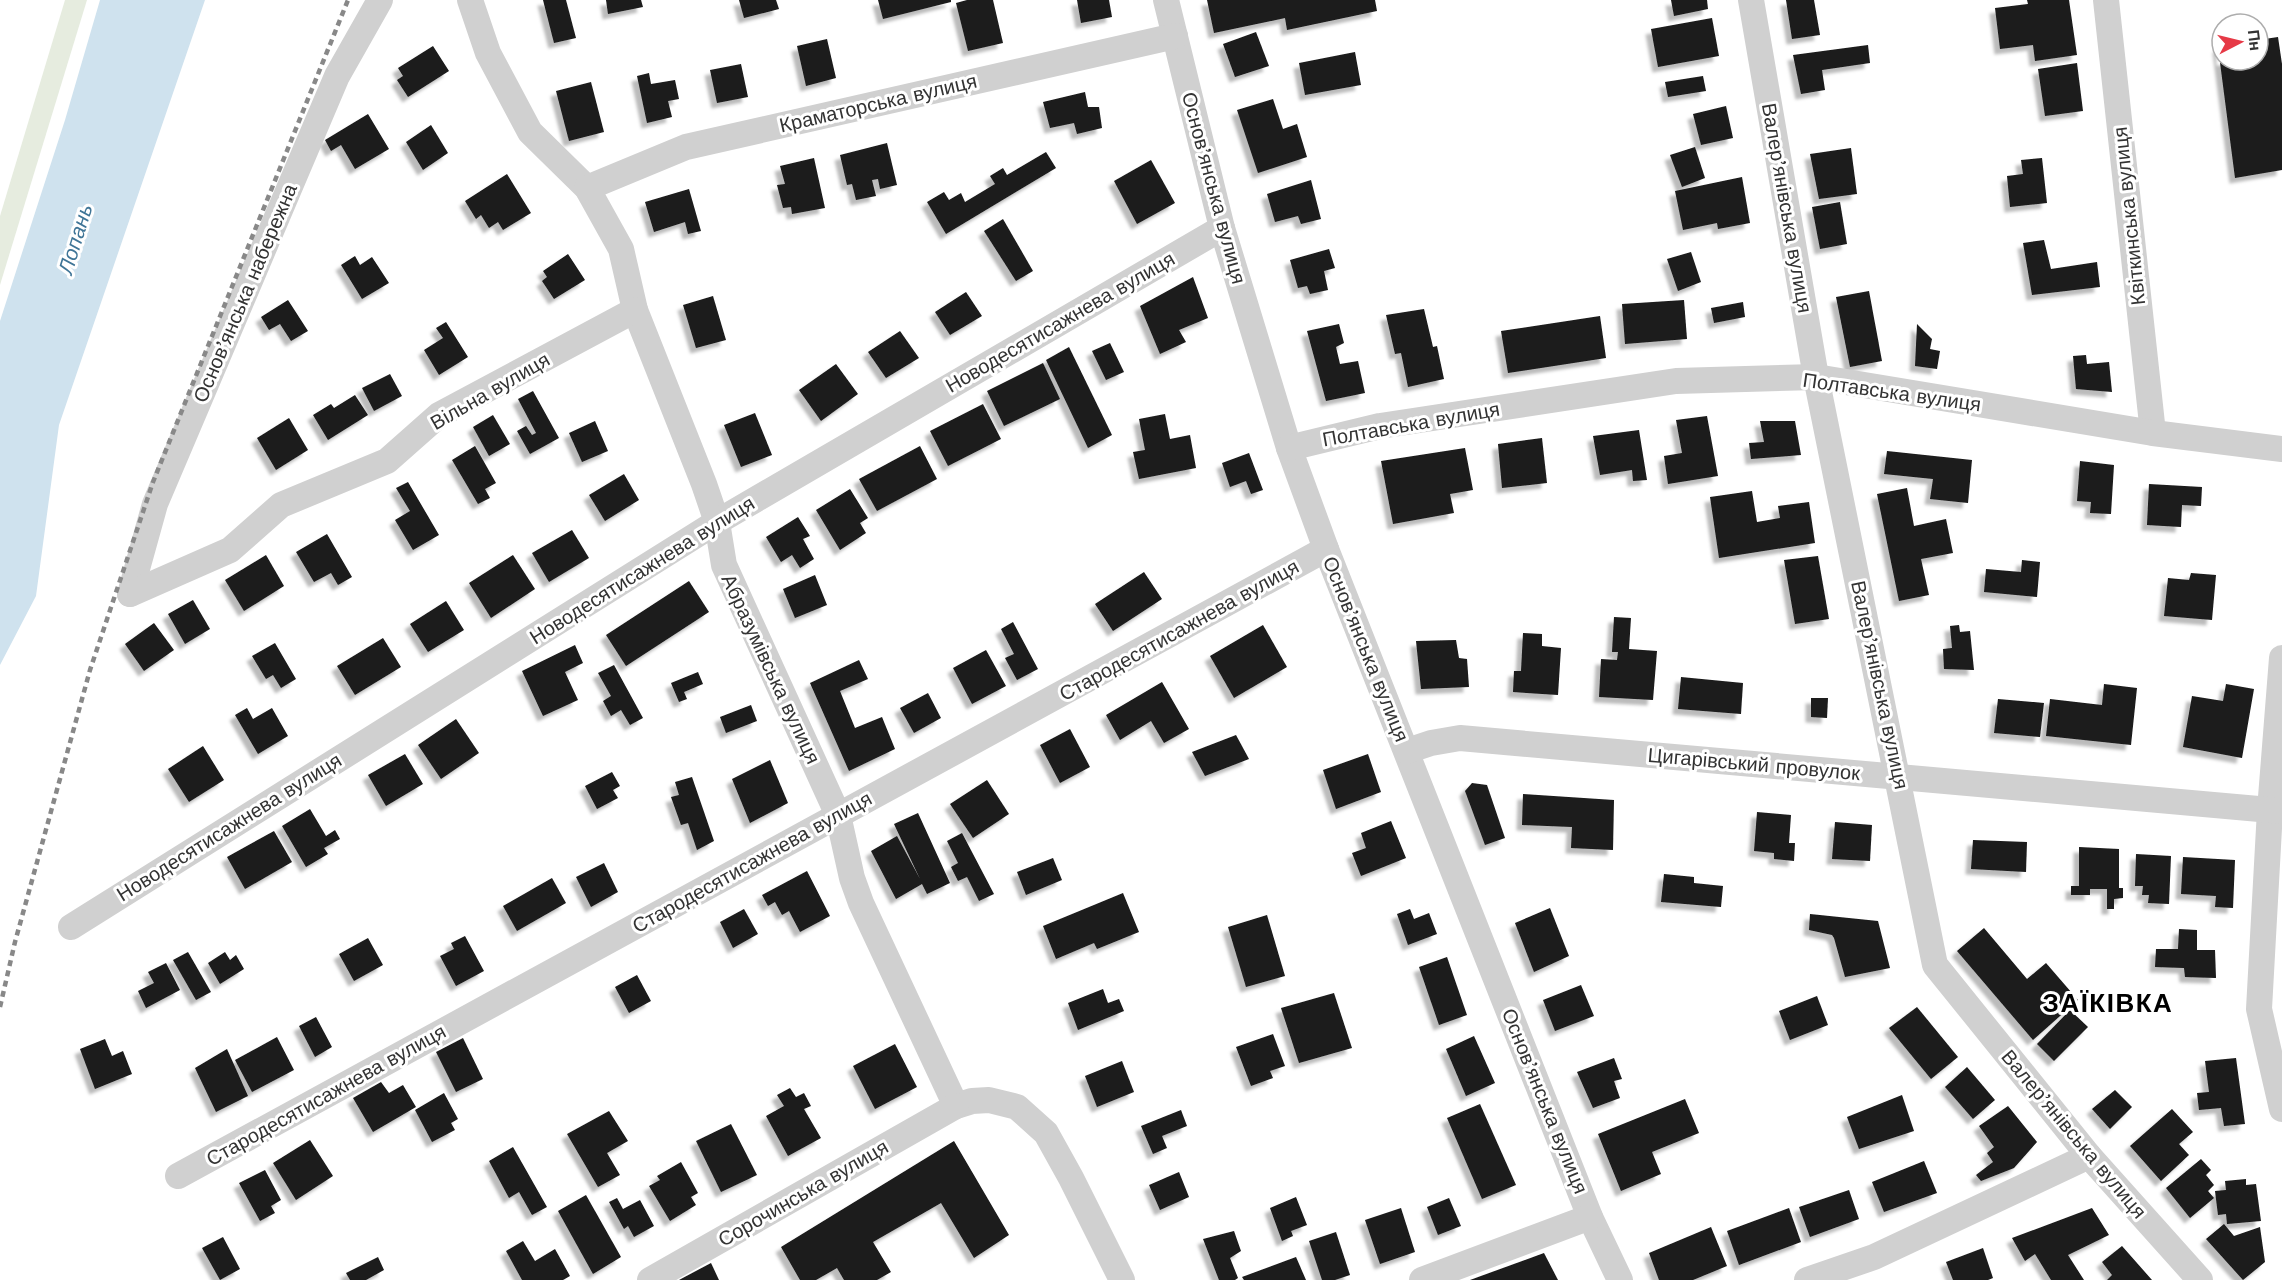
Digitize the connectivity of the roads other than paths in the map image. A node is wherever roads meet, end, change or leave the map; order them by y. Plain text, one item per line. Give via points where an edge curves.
1 (380, 0) edge
2 (470, 0) edge
3 (1166, 0) edge
4 (1751, 0) edge
5 (2106, 0) edge
6 (1175, 36) junction
7 (587, 188) junction
8 (1222, 228) junction
9 (635, 310) junction
10 (1816, 377) junction
11 (2153, 433) junction
12 (1289, 448) junction
13 (2282, 449) edge
14 (717, 522) junction
15 (1326, 549) junction
16 (130, 594) joint
17 (2282, 658) edge
18 (1407, 752) junction
19 (1899, 777) junction
20 (2276, 810) edge
21 (838, 815) junction
22 (71, 927) dead end
23 (2282, 1104) edge
24 (956, 1106) junction
25 (2090, 1156) junction
26 (178, 1176) dead end
27 (1590, 1217) junction
28 (650, 1280) edge
29 (1122, 1280) edge
30 (1422, 1280) edge
31 (1620, 1280) edge
32 (1807, 1280) edge
33 (2200, 1280) edge

1 - 16 street, Основ’янська набережна via 337,76 155,504
2 - 7 street, Абразумівська вулиця via 488,54 530,132
3 - 6 street, Основ’янська вулиця
4 - 10 street, Валер’янівська вулиця
5 - 11 street, Квіткинська вулиця
6 - 7 street, Краматорська вулиця via 686,147
6 - 8 street, Основ’янська вулиця
7 - 9 street, Абразумівська вулиця via 621,249
8 - 12 street, Основ’янська вулиця
8 - 14 street, Новодесятисажнева вулиця
9 - 14 street, Абразумівська вулиця
9 - 16 street, Вільна вулиця via 439,415 387,461 281,506 230,550
10 - 11 street, Полтавська вулиця
10 - 12 street, Полтавська вулиця via 1676,381 1380,426
10 - 19 street, Валер’янівська вулиця
11 - 13 street, Полтавська вулиця
12 - 15 street, Основ’янська вулиця
14 - 21 street, Абразумівська вулиця via 728,575
14 - 22 street, Новодесятисажнева вулиця
15 - 18 street, Основ’янська вулиця
15 - 21 street, Стародесятисажнева вулиця
17 - 20 street
18 - 19 street, Цигарівський провулок via 1460,738
18 - 27 street, Основ’янська вулиця
19 - 20 street, Цигарівський провулок
19 - 25 street, Валер’янівська вулиця via 1935,965
20 - 23 street via 2259,1009
21 - 24 street, Абразумівська вулиця via 861,903
21 - 26 street, Стародесятисажнева вулиця
24 - 28 street, Сорочинська вулиця
24 - 29 street via 989,1100 1017,1107 1046,1133
25 - 32 street via 1874,1257
25 - 33 street, Валер’янівська вулиця
27 - 30 street
27 - 31 street, Основ’янська вулиця

